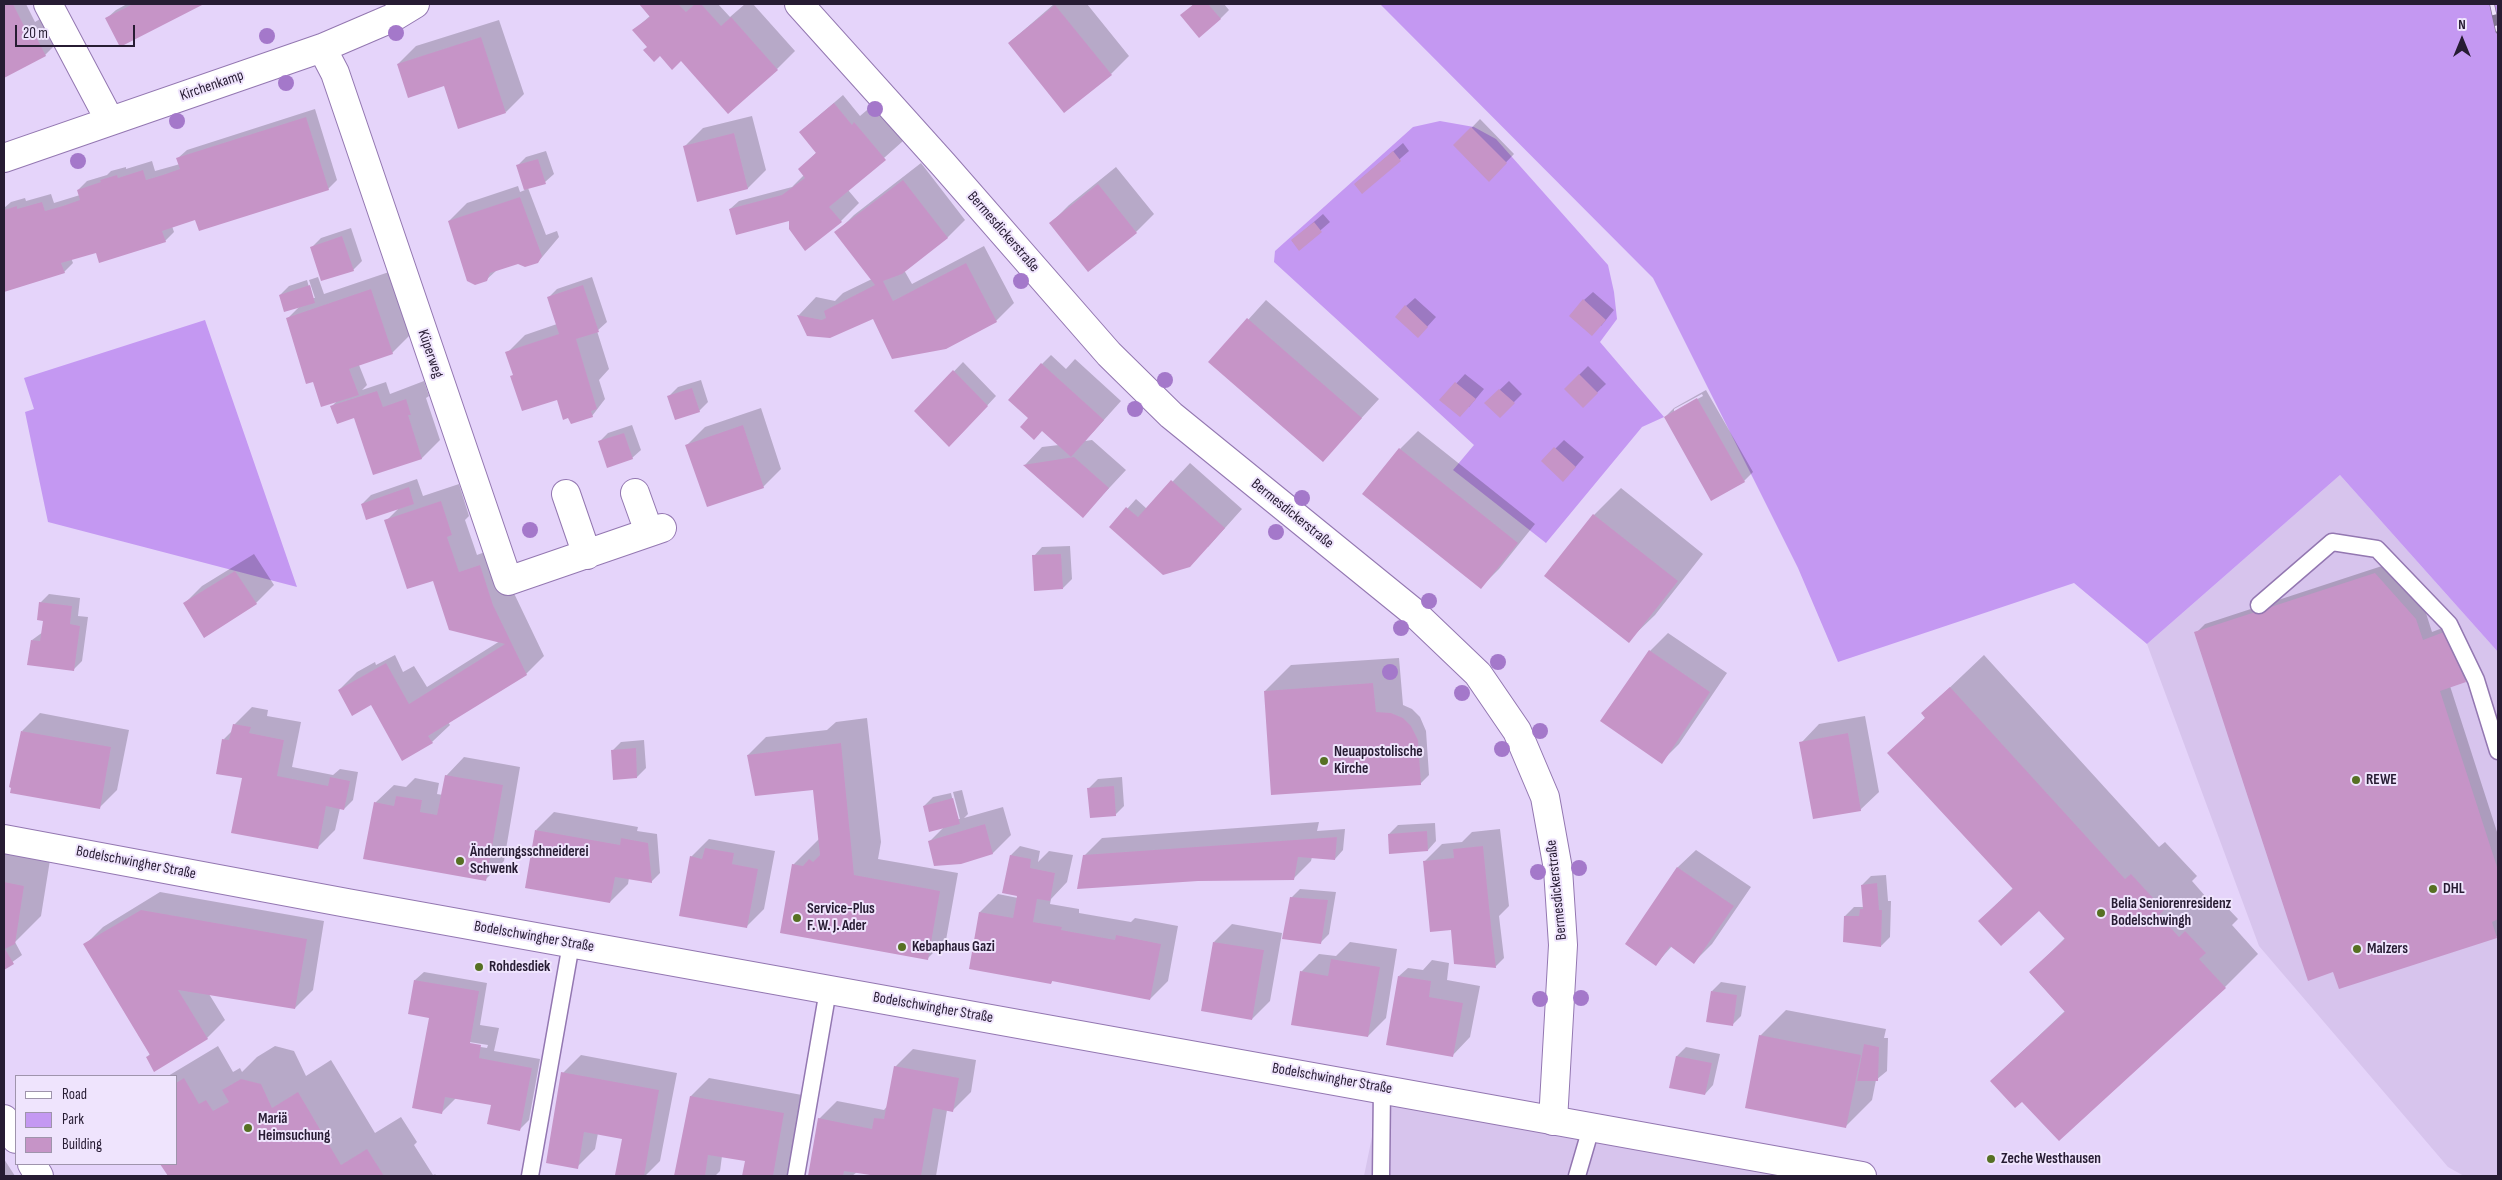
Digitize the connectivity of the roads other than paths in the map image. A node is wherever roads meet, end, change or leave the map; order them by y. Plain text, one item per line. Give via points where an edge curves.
1 (48, 4) edge
2 (415, 4) edge
3 (798, 4) edge
4 (322, 48) junction
5 (110, 121) junction
6 (4, 158) edge
7 (635, 493) dead end
8 (566, 494) dead end
9 (587, 555) junction
10 (2259, 606) dead end
11 (2498, 751) edge
12 (4, 839) edge
13 (571, 944) junction
14 (828, 990) junction
15 (1382, 1088) junction
16 (4, 1119) edge
17 (1552, 1121) junction
18 (1591, 1128) junction
19 (15, 1137) edge
20 (33, 1165) edge
21 (40, 1176) edge
22 (530, 1176) edge
23 (796, 1176) edge
24 (1381, 1176) edge
25 (1576, 1176) edge
26 (1862, 1176) edge

1 - 5 street
2 - 4 street, Kirchenkamp via 392,18
3 - 17 street, Bermesdickerstraße via 1109,354 1170,415 1411,610 1478,674 1517,731 1545,797 1558,869 1563,945
4 - 5 street, Kirchenkamp
4 - 9 street, Küperweg via 335,73 508,581
5 - 6 street, Kirchenkamp
7 - 9 street, Küperweg via 656,530
8 - 9 street
10 - 11 lane via 2332,542 2377,548 2449,624 2476,680
12 - 13 street, Bodelschwingher Straße
13 - 14 street, Bodelschwingher Straße
13 - 22 lane
14 - 15 street, Bodelschwingher Straße
14 - 23 lane
15 - 17 street, Bodelschwingher Straße
15 - 24 lane
16 - 19 street
17 - 18 street, Bodelschwingher Straße
18 - 25 lane
18 - 26 street, Bodelschwingher Straße
20 - 21 street

